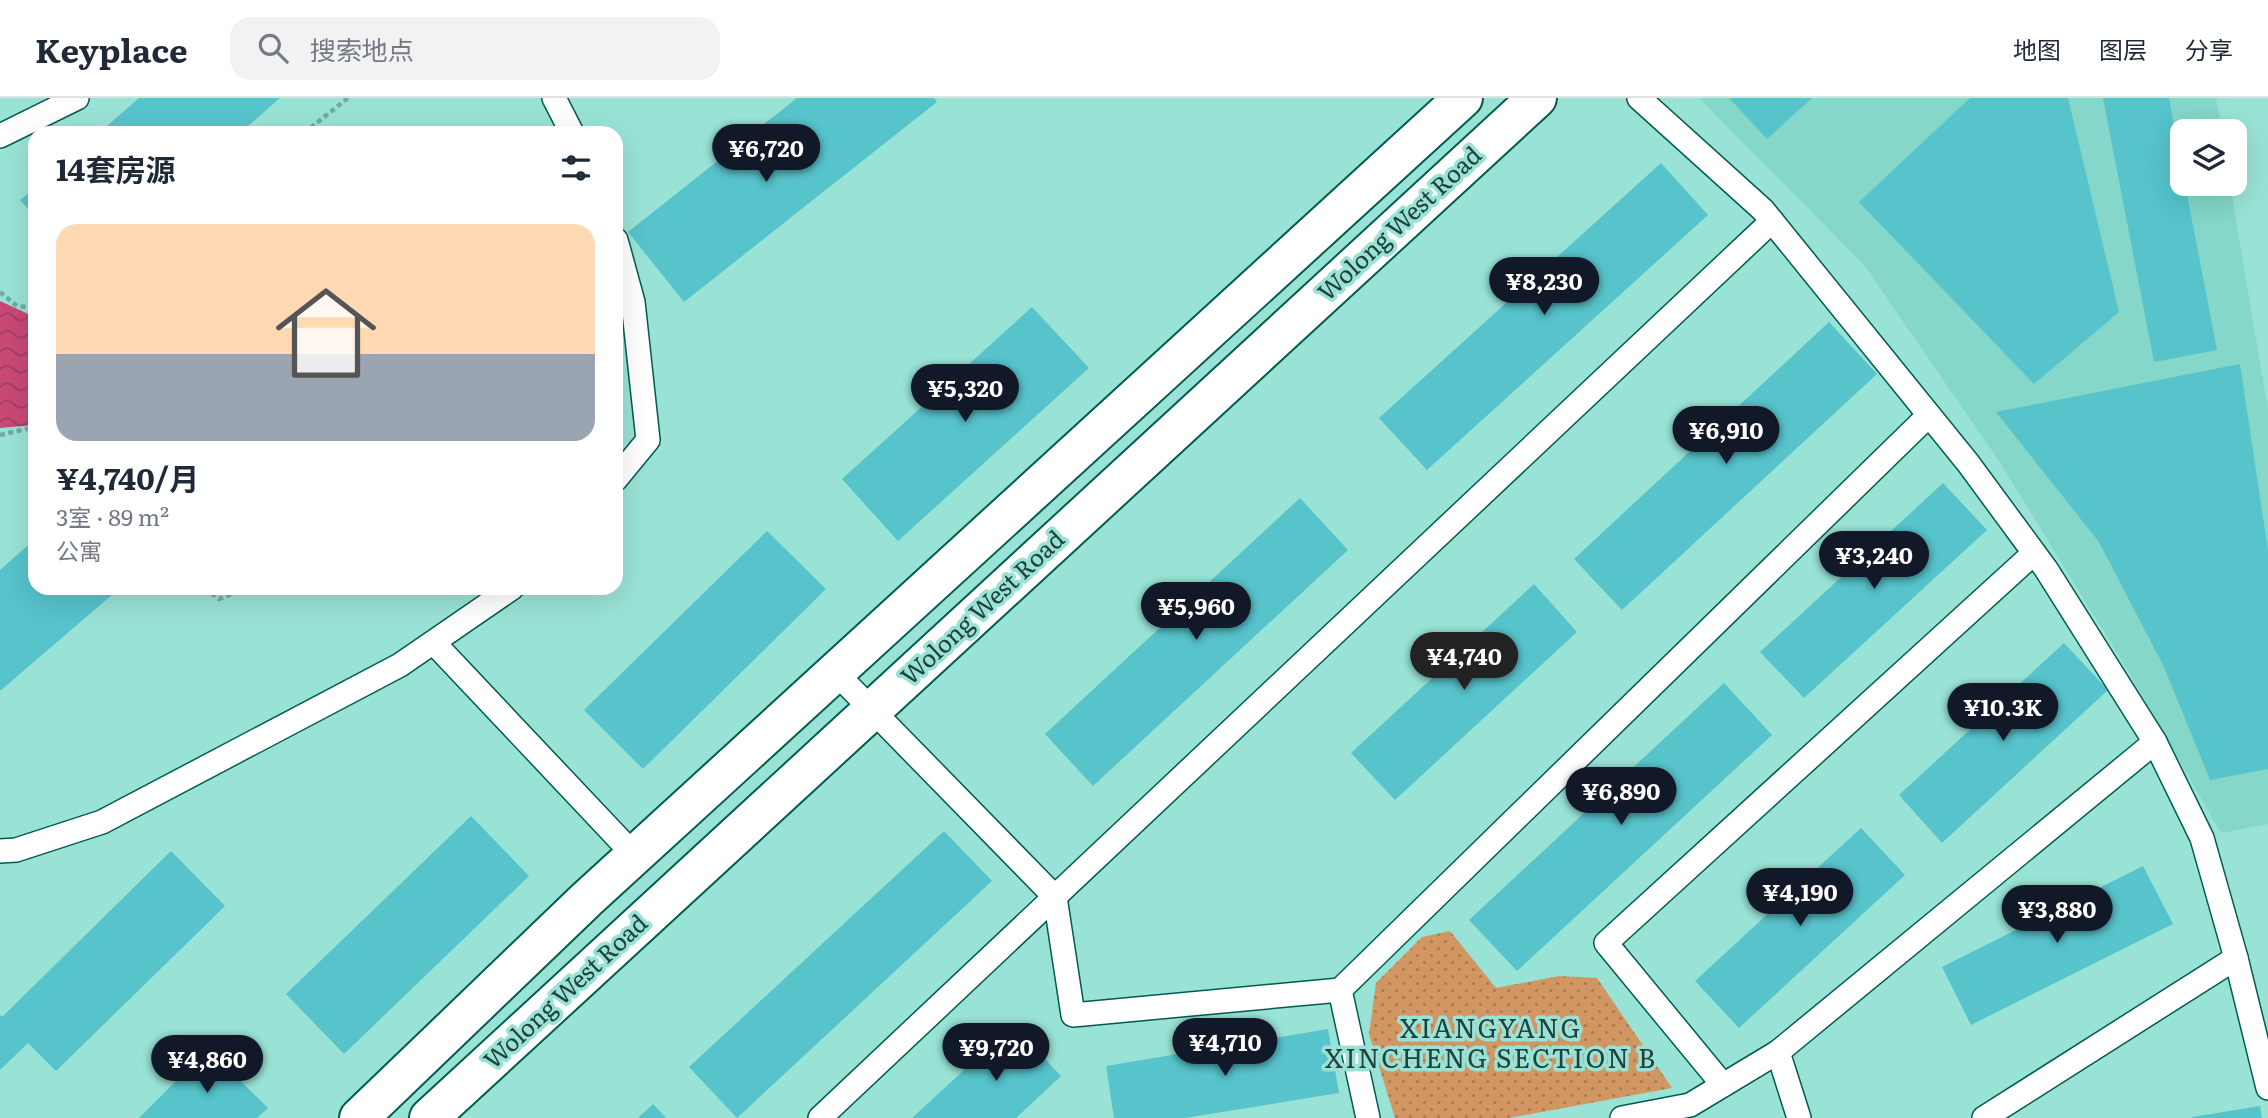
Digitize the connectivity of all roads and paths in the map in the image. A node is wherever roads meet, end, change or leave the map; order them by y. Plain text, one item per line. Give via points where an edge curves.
1 (77, 98) edge
2 (348, 98) edge
3 (554, 98) edge
4 (1463, 98) edge
5 (1537, 98) edge
6 (1639, 98) edge
7 (313, 126) edge
8 (568, 126) edge
9 (0, 136) edge
10 (1772, 221) junction
11 (623, 266) edge
12 (0, 292) edge
13 (28, 307) edge
14 (1928, 415) junction
15 (28, 429) edge
16 (0, 435) edge
17 (623, 470) edge
18 (2034, 553) junction
19 (214, 595) edge
20 (230, 595) edge
21 (502, 595) edge
22 (433, 643) junction
23 (835, 672) junction
24 (872, 709) junction
25 (2155, 742) junction
26 (0, 852) edge
27 (635, 856) junction
28 (1055, 897) junction
29 (2236, 958) junction
30 (1340, 990) junction
31 (1779, 1052) junction
32 (1723, 1085) junction
33 (2268, 1088) edge
34 (359, 1118) edge
35 (429, 1118) edge
36 (820, 1118) edge
37 (1368, 1118) edge
38 (1622, 1118) edge
39 (1800, 1118) edge
40 (1984, 1118) edge

1 - 9 lane
2 - 7 path
3 - 8 lane
4 - 23 main road, Wolong West Road
5 - 24 main road, Wolong West Road
6 - 10 lane
10 - 14 lane
10 - 28 lane
11 - 17 lane via 633,302 648,440
12 - 13 path via 17,306
14 - 18 lane
14 - 30 lane
15 - 16 path
18 - 25 lane
18 - 32 lane via 1606,943
19 - 20 path via 219,599
21 - 22 lane
22 - 26 lane via 401,665 102,822
22 - 27 lane
23 - 24 lane
23 - 27 main road, Wolong West Road
24 - 28 lane
24 - 35 main road, Wolong West Road
25 - 29 lane via 2202,838
25 - 31 lane
27 - 34 main road, Wolong West Road
28 - 30 lane via 1073,1015
28 - 36 lane
29 - 33 lane
29 - 40 lane
30 - 37 lane
31 - 32 lane
31 - 39 lane
32 - 38 lane via 1690,1105

